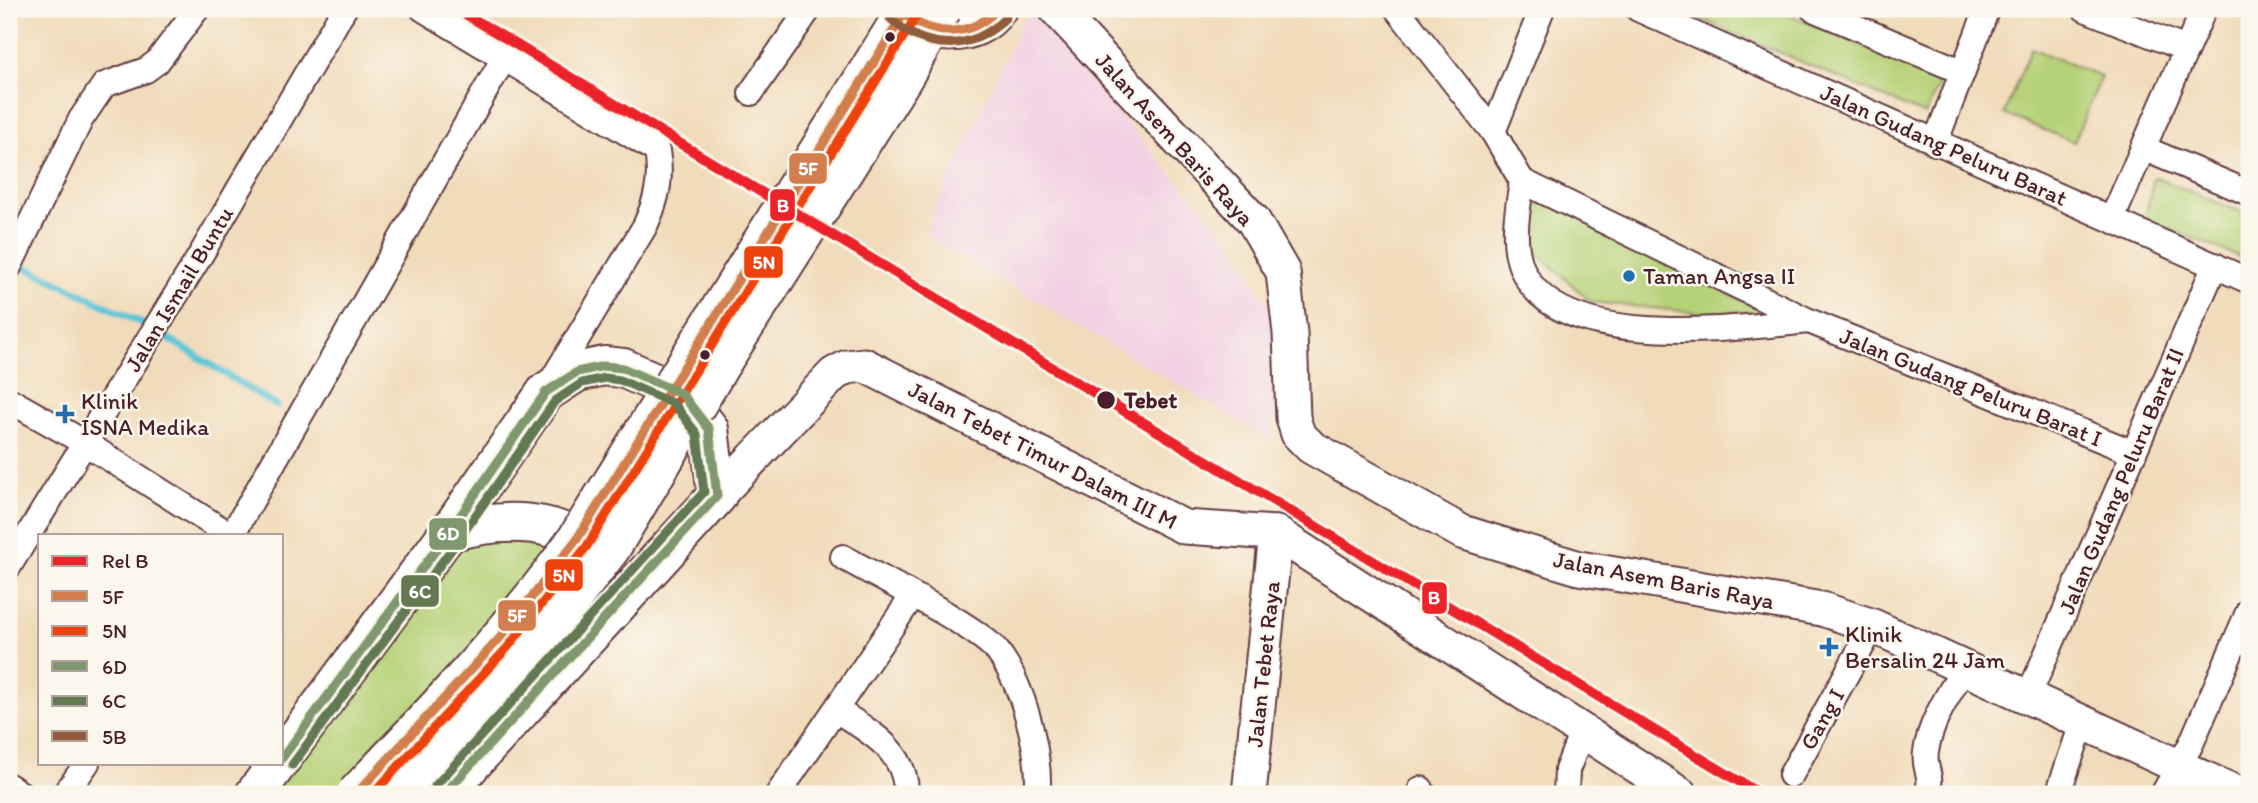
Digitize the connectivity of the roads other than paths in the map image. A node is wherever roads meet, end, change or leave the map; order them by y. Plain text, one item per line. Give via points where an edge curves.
1 (197, 9) edge
2 (344, 9) edge
3 (423, 9) edge
4 (809, 9) edge
5 (899, 9) edge
6 (907, 9) edge
7 (942, 9) edge
8 (997, 9) edge
9 (1056, 9) edge
10 (1397, 9) edge
11 (1542, 9) edge
12 (1638, 9) edge
13 (1813, 9) edge
14 (1987, 9) edge
15 (2085, 9) edge
16 (2204, 9) edge
17 (2186, 49) junction
18 (504, 58) junction
19 (1963, 72) junction
20 (751, 93) dead end
21 (1493, 132) junction
22 (1935, 143) junction
23 (2145, 149) junction
24 (1522, 181) junction
25 (2249, 193) edge
26 (2112, 219) junction
27 (10, 264) edge
28 (2215, 265) junction
29 (2249, 281) edge
30 (1809, 321) junction
31 (546, 392) junction
32 (9, 400) edge
33 (85, 443) junction
34 (2134, 453) junction
35 (717, 496) junction
36 (449, 532) junction
37 (1276, 533) junction
38 (229, 534) edge
39 (232, 534) edge
40 (843, 557) dead end
41 (9, 566) edge
42 (912, 597) junction
43 (2249, 610) edge
44 (605, 621) junction
45 (1874, 626) junction
46 (1965, 668) junction
47 (2028, 697) junction
48 (836, 710) junction
49 (2082, 721) junction
50 (1581, 732) junction
51 (284, 755) edge
52 (86, 764) edge
53 (277, 764) edge
54 (1791, 775) dead end
55 (2172, 780) edge
56 (9, 786) edge
57 (21, 794) edge
58 (65, 794) edge
59 (255, 794) edge
60 (356, 794) edge
61 (396, 794) edge
62 (444, 794) edge
63 (778, 794) edge
64 (906, 794) edge
65 (1038, 794) edge
66 (1249, 794) edge
67 (1566, 794) edge
68 (1680, 794) edge
69 (1927, 794) edge
70 (2058, 794) edge
71 (2239, 794) edge

1 - 27 street via 157,62 104,85 75,130
2 - 33 street, Jalan Ismail Buntu
3 - 18 street
4 - 20 street
5 - 8 main road via 915,23 948,32 981,23
6 - 60 main road, bridge via 549,579
7 - 61 main road, bridge via 611,548 553,623
9 - 45 street, Jalan Asem Baris Raya via 1253,220 1283,272 1293,418 1298,434 1311,447 1462,532 1579,568 1822,609
10 - 21 street
11 - 21 street
12 - 22 street, Jalan Gudang Peluru Barat
13 - 19 street
14 - 19 street
15 - 17 street
16 - 17 street
17 - 23 street
18 - 31 street via 657,151 660,170 657,199 645,226
18 - 39 street
19 - 22 street
21 - 24 street
22 - 26 street, Jalan Gudang Peluru Barat
23 - 25 street
23 - 26 street
24 - 30 street, Jalan Gudang Peluru Barat I
24 - 30 street, Jalan Gudang Peluru Barat I via 1516,224 1520,265 1529,282 1569,315 1605,326 1712,330
26 - 28 street, Jalan Gudang Peluru Barat
28 - 29 street, Jalan Gudang Peluru Barat
28 - 34 street, Jalan Gudang Peluru Barat II
30 - 34 street, Jalan Gudang Peluru Barat I
31 - 35 main road via 577,372 604,366 623,369 682,394 709,429
31 - 36 main road
32 - 33 street
33 - 38 street
33 - 41 street, Jalan Ismail Buntu
34 - 47 street, Jalan Gudang Peluru Barat II
35 - 37 street, Jalan Tebet Timur Dalam III M via 839,371 864,365 1184,527
35 - 44 main road
36 - 44 main road via 488,522 515,523 546,527 583,543 608,571
36 - 51 main road
37 - 50 street, Jalan Tebet Timur Dalam III M
37 - 66 street, Jalan Tebet Raya
40 - 42 street
42 - 48 street
42 - 65 street via 976,633 998,652 1033,736
43 - 55 street
44 - 62 main road
45 - 46 street, Jalan Asem Baris Raya
45 - 54 street, Gang I
46 - 47 street, Jalan Asem Baris Raya
46 - 69 street via 1930,732 1925,756 1931,779
47 - 49 street, Jalan Asem Baris Raya
48 - 63 street
48 - 64 street via 891,749 905,773
49 - 55 street, Jalan Asem Baris Raya
49 - 70 street
50 - 67 street via 1567,770
50 - 68 street, Jalan Tebet Timur Dalam III M
52 - 58 street
53 - 59 main road
55 - 71 street, Jalan Asem Baris Raya
56 - 57 street

